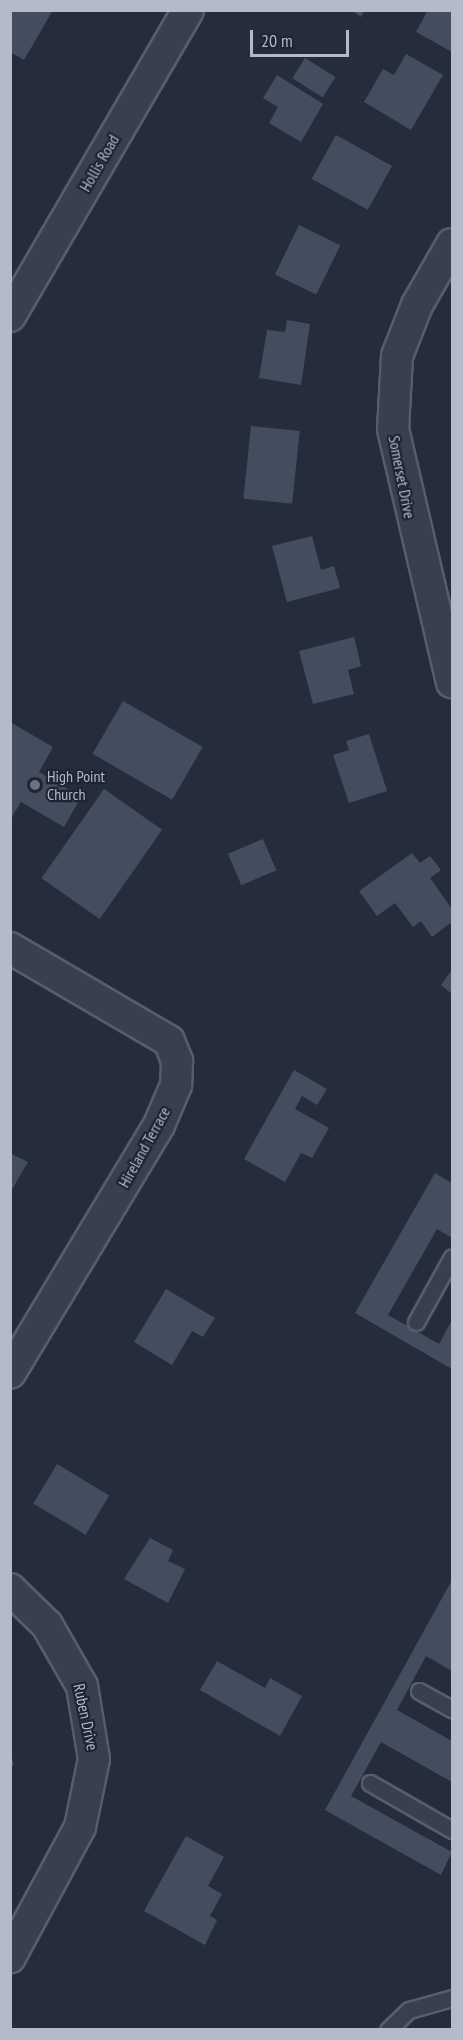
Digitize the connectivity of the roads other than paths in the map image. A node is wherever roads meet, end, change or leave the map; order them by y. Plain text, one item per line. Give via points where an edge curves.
1 (188, 10) edge
2 (453, 244) edge
3 (10, 316) edge
4 (453, 682) edge
5 (10, 948) edge
6 (453, 1257) edge
7 (416, 1323) dead end
8 (10, 1374) edge
9 (10, 1589) edge
10 (419, 1691) dead end
11 (453, 1709) edge
12 (370, 1783) dead end
13 (453, 1830) edge
14 (10, 1957) edge
15 (453, 1998) edge
16 (388, 2030) edge

1 - 3 street, Hollis Road
2 - 4 street, Somerset Drive via 417,305 397,356 393,429
5 - 8 street, Hireland Terrace via 169,1041 177,1061 176,1085 159,1125
6 - 7 lane
9 - 14 street, Ruben Drive via 47,1625 82,1686 94,1759 80,1827
10 - 11 lane
12 - 13 lane
15 - 16 lane via 408,2010

